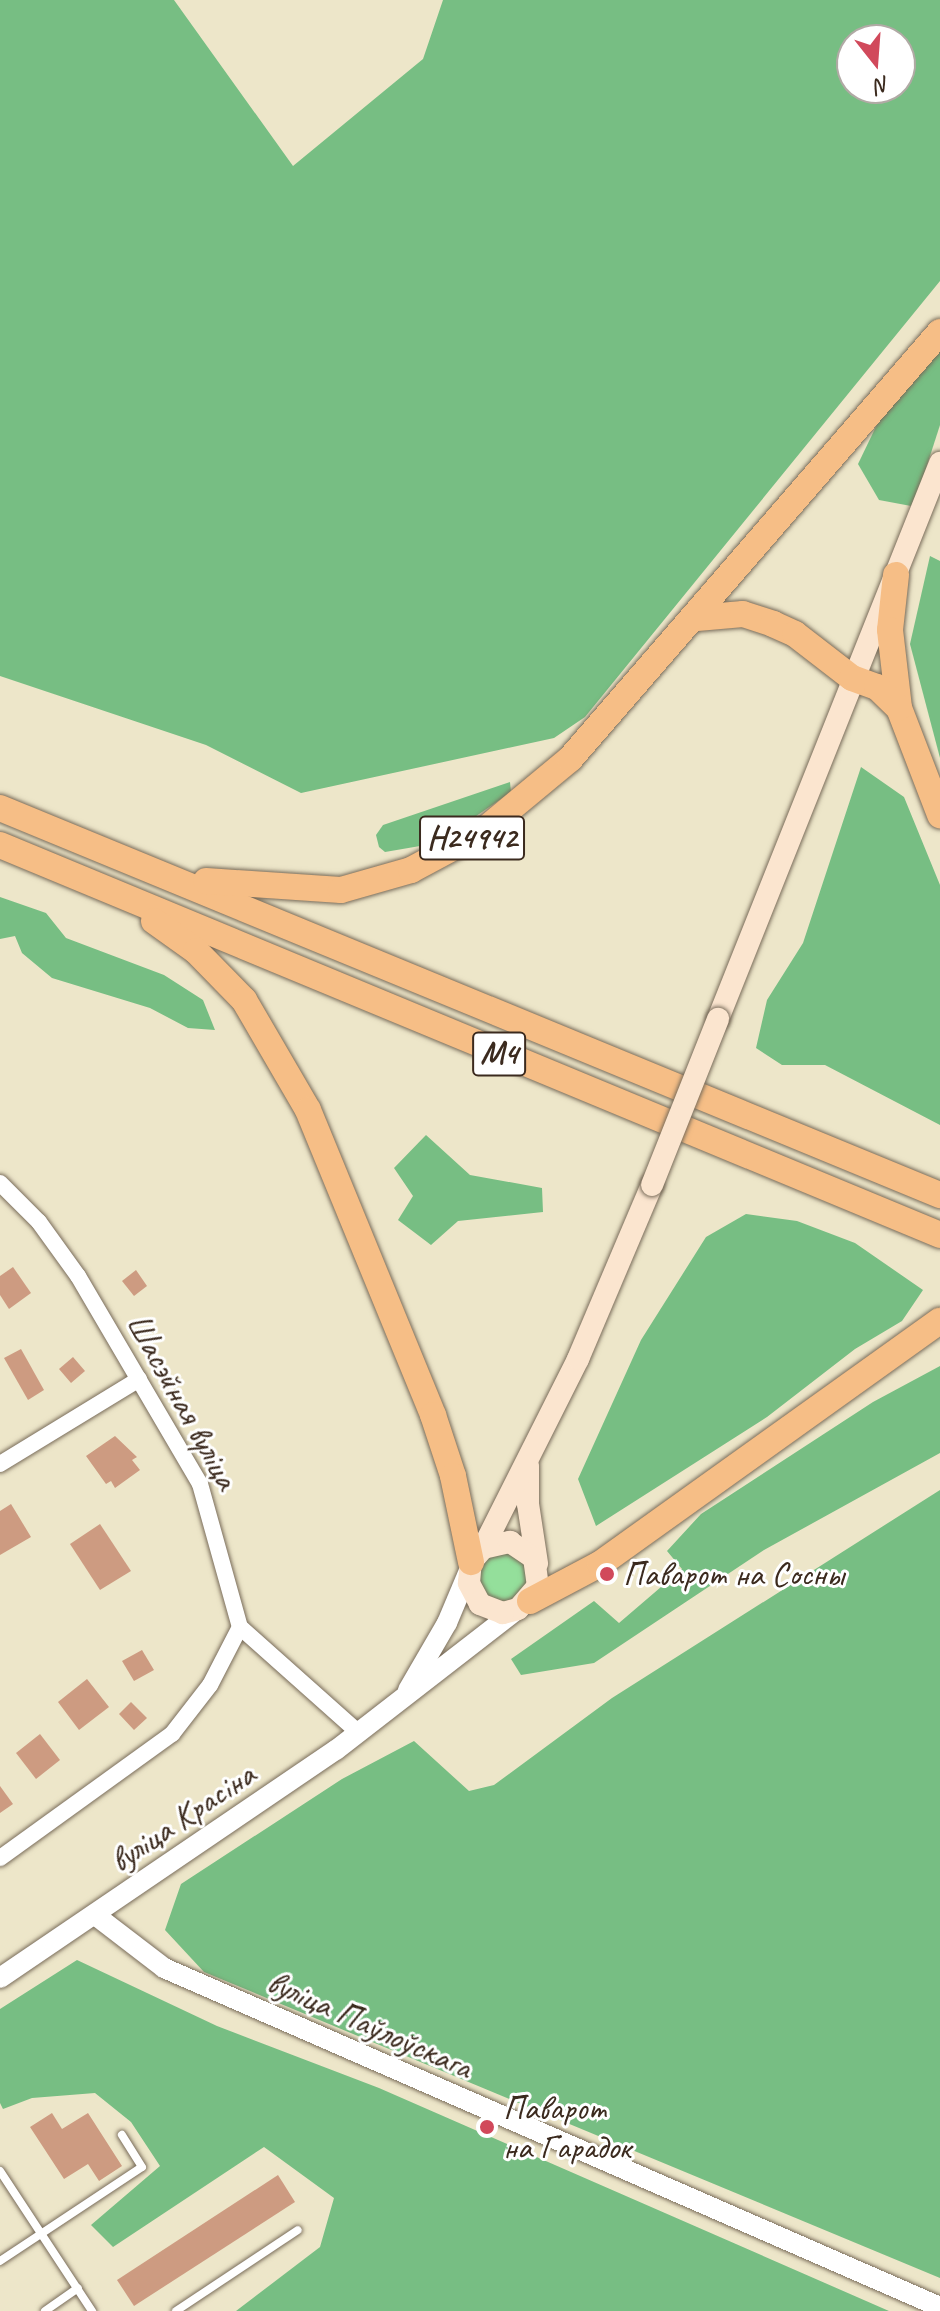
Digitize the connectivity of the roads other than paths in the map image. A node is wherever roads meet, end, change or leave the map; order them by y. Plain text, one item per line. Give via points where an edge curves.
1 (940, 332) edge
2 (940, 463) edge
3 (896, 575) junction
4 (697, 618) junction
5 (852, 678) junction
6 (899, 708) junction
7 (0, 808) edge
8 (940, 815) edge
9 (0, 845) edge
10 (167, 875) junction
11 (108, 890) junction
12 (0, 1183) edge
13 (940, 1195) edge
14 (940, 1235) edge
15 (940, 1321) edge
16 (139, 1379) junction
17 (529, 1461) junction
18 (0, 1464) edge
19 (474, 1561) junction
20 (538, 1567) junction
21 (524, 1605) junction
22 (240, 1627) junction
23 (398, 1706) junction
24 (359, 1733) junction
25 (0, 1858) edge
26 (95, 1915) junction
27 (0, 1978) edge
28 (122, 2135) dead end
29 (0, 2171) edge
30 (298, 2230) dead end
31 (41, 2233) junction
32 (0, 2261) edge
33 (78, 2288) junction
34 (940, 2307) edge
35 (45, 2311) edge
36 (92, 2311) edge
37 (176, 2311) edge

1 - 4 highway, Н24942
2 - 3 main road
3 - 5 main road
3 - 6 highway via 890,630
4 - 5 highway via 723,613 758,618 795,634
4 - 10 highway, Н24942 via 538,787 482,832 411,870 341,890 313,891
5 - 6 highway via 877,687
5 - 17 main road, bridge via 652,1185
6 - 8 highway
7 - 10 highway, М4
9 - 11 highway, М4
10 - 13 highway, М4
11 - 14 highway, М4
11 - 19 highway via 196,951 264,1028 332,1165 433,1415
12 - 16 street, Шасэйная вуліца via 39,1222 78,1276
15 - 21 highway via 600,1564
16 - 18 street
16 - 22 street, Шасэйная вуліца via 200,1484
17 - 19 main road
17 - 20 main road via 528,1504
19 - 20 main road via 510,1542 524,1548
19 - 21 main road via 480,1604 503,1613
19 - 23 street, вуліца Красіна via 447,1623
20 - 21 main road via 538,1586
21 - 23 street, вуліца Красіна
22 - 24 street
22 - 25 street via 210,1685 172,1734
23 - 24 street, вуліца Красіна
24 - 26 street, вуліца Красіна
26 - 27 street, вуліца Красіна
26 - 34 street, вуліца Паўлоўскага via 164,1968
28 - 31 lane via 142,2167
29 - 31 lane
30 - 37 lane
31 - 32 lane
31 - 33 lane
33 - 35 lane
33 - 36 lane

